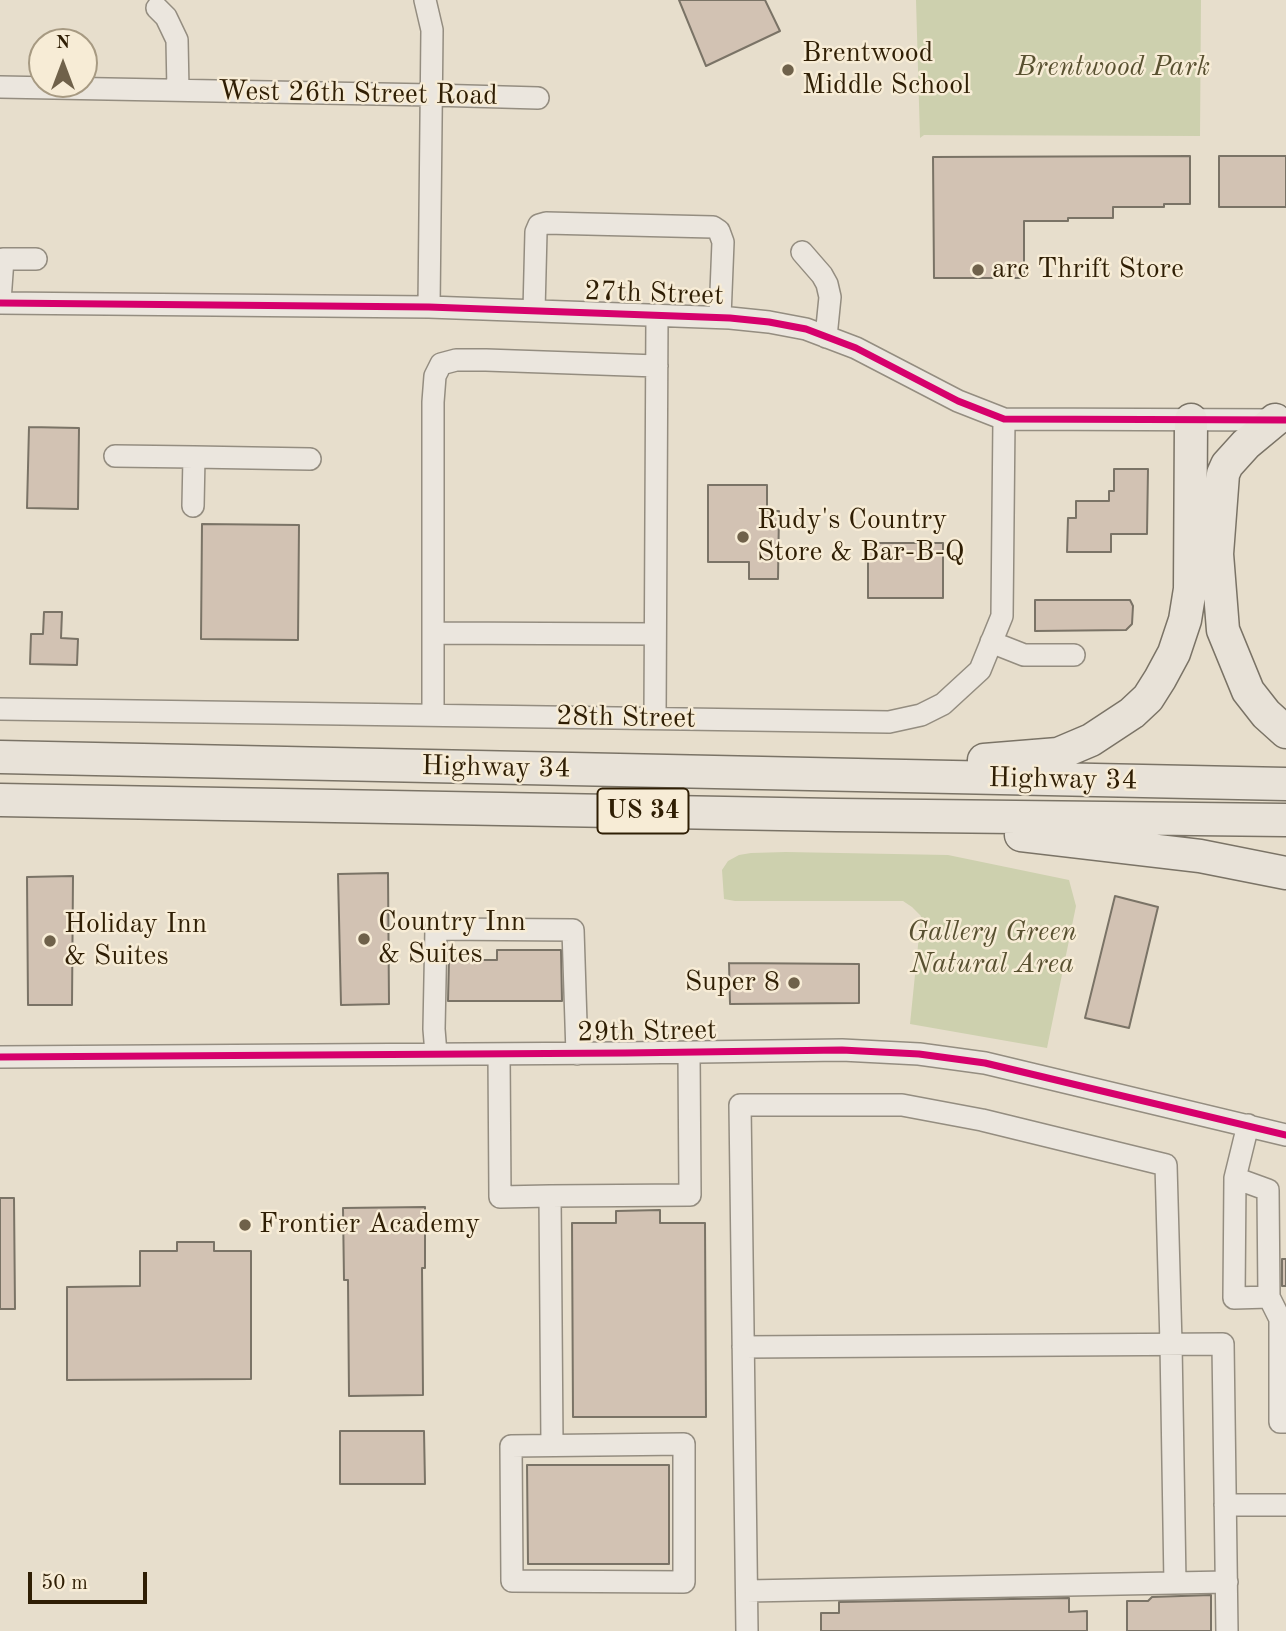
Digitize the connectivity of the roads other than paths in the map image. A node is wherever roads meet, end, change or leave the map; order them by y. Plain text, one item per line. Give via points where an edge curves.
1 (425, 0) edge
2 (157, 8) dead end
3 (0, 87) edge
4 (178, 90) junction
5 (432, 95) junction
6 (538, 98) dead end
7 (802, 252) dead end
8 (36, 259) dead end
9 (0, 302) edge
10 (429, 307) junction
11 (534, 311) junction
12 (657, 315) junction
13 (720, 317) junction
14 (826, 337) junction
15 (657, 366) junction
16 (1003, 419) junction
17 (1200, 420) junction
18 (1281, 420) edge
19 (116, 456) dead end
20 (194, 457) junction
21 (310, 459) dead end
22 (193, 506) dead end
23 (1217, 554) junction
24 (433, 633) junction
25 (655, 634) junction
26 (991, 642) junction
27 (1074, 655) dead end
28 (0, 709) edge
29 (433, 715) junction
30 (655, 718) junction
31 (1286, 732) edge
32 (0, 757) edge
33 (866, 776) junction
34 (1286, 784) edge
35 (0, 800) edge
36 (836, 815) junction
37 (1286, 820) edge
38 (1286, 873) edge
39 (689, 1052) junction
40 (436, 1054) junction
41 (499, 1054) junction
42 (577, 1054) junction
43 (0, 1058) edge
44 (1248, 1125) junction
45 (1286, 1135) edge
46 (1235, 1178) junction
47 (550, 1196) junction
48 (1269, 1297) junction
49 (1171, 1344) junction
50 (743, 1348) junction
51 (1286, 1422) edge
52 (552, 1445) junction
53 (1225, 1505) junction
54 (1286, 1505) edge
55 (1227, 1582) junction
56 (1175, 1583) junction
57 (747, 1591) junction
58 (747, 1631) edge
59 (1227, 1631) edge

1 - 5 street via 432,30
2 - 4 street, West 26th Street Road via 177,40
3 - 4 street, West 26th Street Road
4 - 5 street, West 26th Street Road
5 - 6 street, West 26th Street Road
5 - 10 street
7 - 14 street via 828,284
8 - 9 street via 2,259
9 - 10 street, 27th Street
10 - 11 street, 27th Street
11 - 12 street, 27th Street
11 - 13 street via 538,225 713,227 723,242
12 - 13 street, 27th Street
12 - 15 street
13 - 14 street, 27th Street via 769,322
14 - 16 street, 27th Street
15 - 24 street via 486,360 442,364 435,376 433,402
15 - 25 street
16 - 17 street, 27th Street
16 - 26 street, 28th Street via 1002,615
17 - 18 street, 27th Street
17 - 23 highway via 1209,524
17 - 33 highway via 1185,620 1174,653 1148,698 1112,728 1058,754 904,763
18 - 23 highway via 1246,444 1227,465
19 - 20 street
20 - 21 street
20 - 22 street
23 - 31 highway via 1223,630 1248,691
24 - 25 street
24 - 29 street
25 - 30 street
26 - 27 street via 1024,655
26 - 30 street, 28th Street via 980,670 943,704 921,715 888,722
28 - 29 street, 28th Street
29 - 30 street, 28th Street
32 - 33 highway, Highway 34 / US 34
33 - 34 highway, Highway 34 / US 34
35 - 36 highway, Highway 34 / US 34
36 - 37 highway, Highway 34 / US 34
36 - 38 highway via 1200,856
39 - 42 street, 29th Street
39 - 44 street, 29th Street via 919,1054 985,1063
39 - 47 street via 690,1195
40 - 41 street, 29th Street
40 - 42 street via 436,929 573,930
40 - 43 street, 29th Street
41 - 42 street, 29th Street
41 - 47 street via 500,1196
44 - 45 street, 29th Street
44 - 46 street
46 - 48 street via 1268,1190
46 - 48 street via 1234,1298
47 - 52 street
48 - 51 street via 1280,1320 1280,1422
49 - 50 street
49 - 50 street via 1166,1165 902,1105 740,1105
49 - 53 street via 1223,1344
49 - 56 street
50 - 57 street
52 - 52 street via 684,1444 684,1582 512,1581 511,1446
53 - 54 street
53 - 55 street
55 - 56 street
55 - 59 street
56 - 57 street
57 - 58 street

